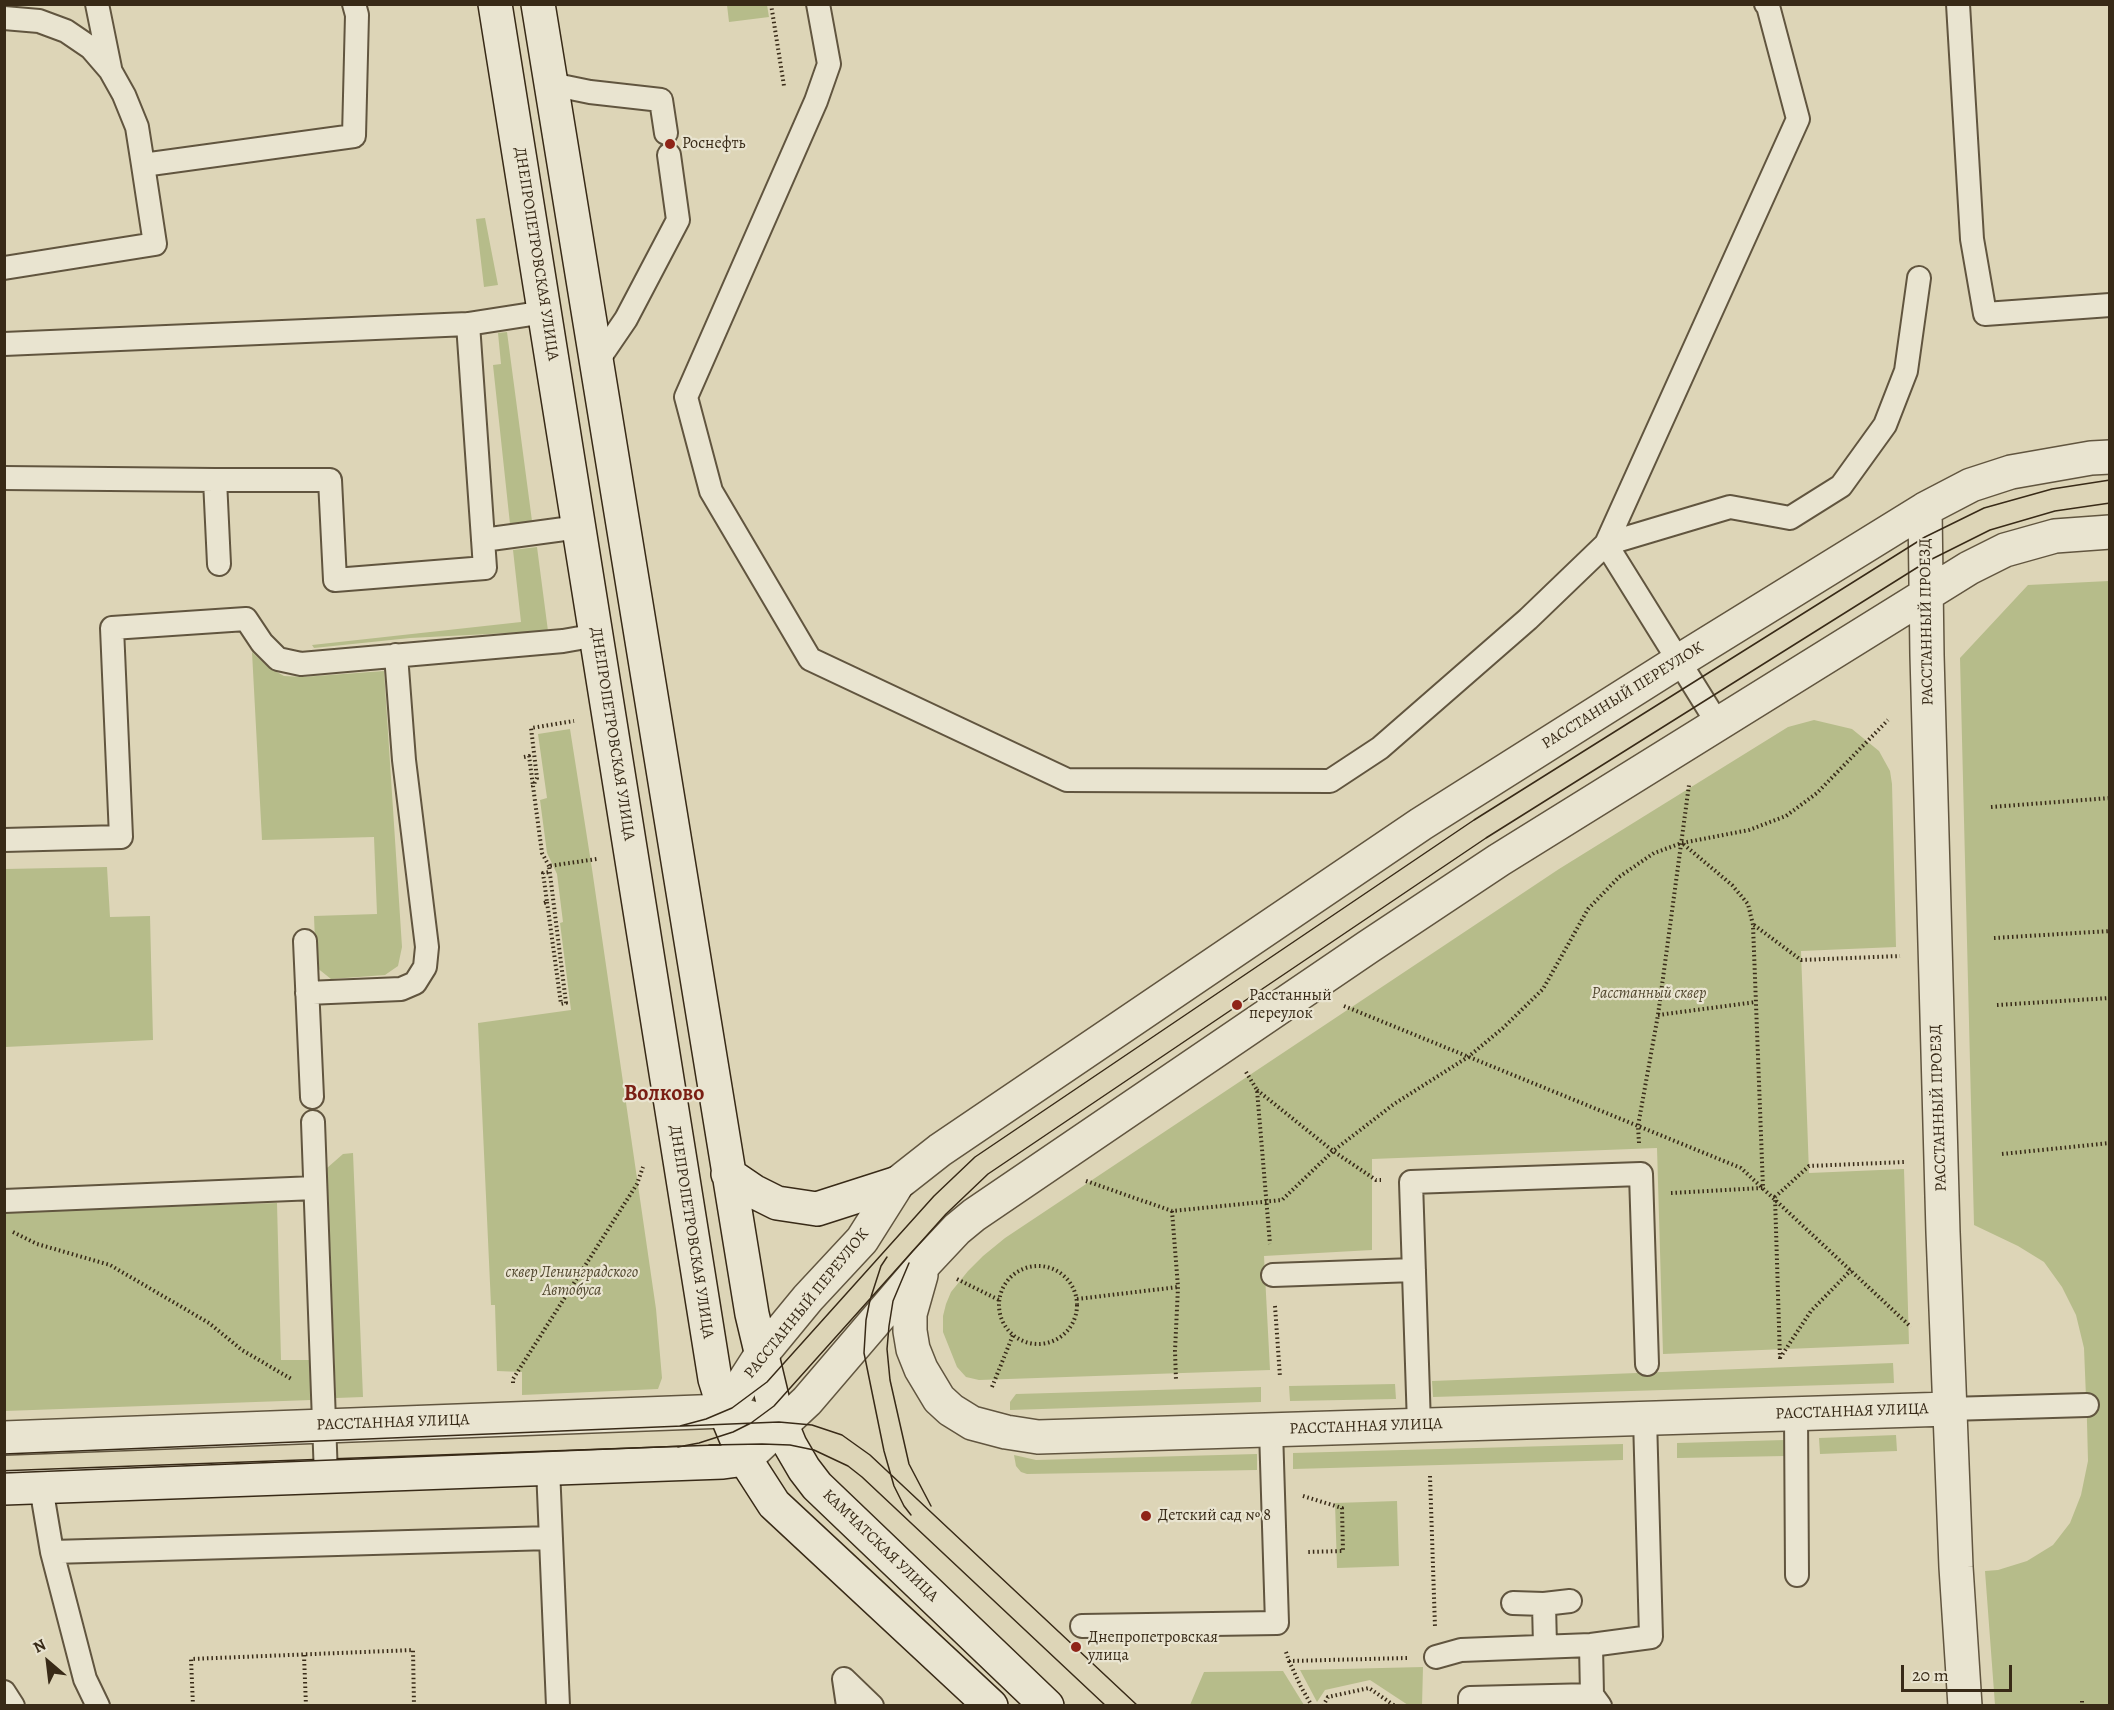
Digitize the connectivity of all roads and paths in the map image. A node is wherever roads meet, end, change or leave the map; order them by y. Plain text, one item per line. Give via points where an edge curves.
1 (97, 4) edge
2 (354, 4) edge
3 (495, 4) edge
4 (538, 4) edge
5 (771, 4) edge
6 (818, 4) edge
7 (1766, 4) edge
8 (1958, 4) edge
9 (4, 18) edge
10 (110, 70) junction
11 (551, 84) junction
12 (784, 86) dead end
13 (143, 165) junction
14 (4, 268) edge
15 (1919, 278) dead end
16 (2109, 305) edge
17 (545, 312) junction
18 (468, 324) junction
19 (4, 344) edge
20 (596, 363) junction
21 (2109, 457) edge
22 (4, 478) edge
23 (215, 480) junction
24 (1925, 509) junction
25 (579, 527) junction
26 (2109, 532) edge
27 (483, 540) junction
28 (1606, 544) junction
29 (219, 564) dead end
30 (1926, 595) junction
31 (597, 635) junction
32 (396, 655) junction
33 (1679, 661) junction
34 (1888, 720) dead end
35 (576, 721) dead end
36 (1718, 724) junction
37 (524, 756) dead end
38 (1690, 778) dead end
39 (533, 786) junction
40 (2109, 798) edge
41 (1991, 807) dead end
42 (4, 840) edge
43 (1682, 843) junction
44 (598, 859) dead end
45 (549, 866) junction
46 (550, 872) junction
47 (1753, 925) junction
48 (2109, 931) edge
49 (1994, 938) dead end
50 (305, 941) dead end
51 (1906, 956) dead end
52 (307, 993) junction
53 (2109, 998) edge
54 (1756, 1002) junction
55 (1997, 1005) dead end
56 (1658, 1015) junction
57 (1244, 1069) dead end
58 (1257, 1090) junction
59 (312, 1097) dead end
60 (313, 1122) dead end
61 (2109, 1143) edge
62 (1333, 1150) junction
63 (2002, 1154) dead end
64 (646, 1160) dead end
65 (1912, 1162) dead end
66 (728, 1174) junction
67 (1081, 1179) dead end
68 (1411, 1182) junction
69 (898, 1183) junction
70 (1641, 1184) junction
71 (315, 1188) junction
72 (4, 1201) edge
73 (1267, 1202) junction
74 (1172, 1211) junction
75 (4, 1228) edge
76 (926, 1262) junction
77 (1414, 1270) junction
78 (1851, 1270) dead end
79 (1273, 1275) junction
80 (958, 1279) dead end
81 (1178, 1287) junction
82 (1077, 1299) junction
83 (999, 1300) junction
84 (1013, 1335) junction
85 (761, 1355) junction
86 (1647, 1364) dead end
87 (1280, 1377) dead end
88 (1176, 1380) dead end
89 (992, 1387) dead end
90 (513, 1391) dead end
91 (323, 1394) junction
92 (2087, 1405) dead end
93 (1949, 1409) junction
94 (725, 1411) junction
95 (1796, 1414) junction
96 (1645, 1418) junction
97 (780, 1425) junction
98 (1419, 1425) junction
99 (325, 1426) junction
100 (1271, 1430) junction
101 (4, 1438) edge
102 (745, 1459) junction
103 (548, 1468) junction
104 (326, 1476) junction
105 (1430, 1476) dead end
106 (1273, 1480) junction
107 (41, 1487) junction
108 (4, 1488) edge
109 (551, 1538) junction
110 (52, 1552) junction
111 (1275, 1553) junction
112 (1797, 1575) dead end
113 (1570, 1601) dead end
114 (1513, 1604) dead end
115 (1544, 1604) junction
116 (1277, 1623) junction
117 (1082, 1626) dead end
118 (1591, 1645) junction
119 (1545, 1647) junction
120 (304, 1655) junction
121 (1436, 1657) junction
122 (1289, 1661) junction
123 (4, 1692) edge
124 (1596, 1700) edge
125 (13, 1706) edge
126 (98, 1706) edge
127 (193, 1706) edge
128 (306, 1706) edge
129 (414, 1706) edge
130 (558, 1706) edge
131 (848, 1706) edge
132 (872, 1706) edge
133 (990, 1706) edge
134 (1047, 1706) edge
135 (1312, 1706) edge
136 (1323, 1706) edge
137 (1395, 1706) edge
138 (1470, 1706) edge
139 (1965, 1706) edge

1 - 10 lane
2 - 13 lane via 354,136
3 - 17 street, ДНЕПРОПЕТРОВСКАЯ УЛИЦА
4 - 11 street
5 - 12 path
6 - 28 lane via 829,64 686,397 711,491 810,659 1067,780 1330,781 1380,748 1528,619
7 - 28 lane via 1798,119
8 - 16 lane via 1972,239 1985,314
9 - 10 lane via 39,21 66,31 91,48
10 - 13 lane via 137,127
11 - 20 street
11 - 20 lane via 660,100 668,144 678,220 626,319
13 - 14 lane via 155,244
15 - 28 lane via 1906,371 1885,425 1841,486 1790,518 1730,507
17 - 18 lane
17 - 25 street, ДНЕПРОПЕТРОВСКАЯ УЛИЦА
18 - 19 lane
18 - 27 lane
20 - 66 street
21 - 24 street, РАССТАННЫЙ ПЕРЕУЛОК via 2011,472 1971,485
22 - 23 lane
23 - 27 lane via 330,480 335,580 485,568
23 - 29 lane
24 - 30 street, РАССТАННЫЙ ПРОЕЗД
24 - 33 street, РАССТАННЫЙ ПЕРЕУЛОК
25 - 27 lane
25 - 31 street, ДНЕПРОПЕТРОВСКАЯ УЛИЦА
26 - 30 street via 2055,536 2005,550
28 - 33 lane
30 - 36 street
30 - 93 street, РАССТАННЫЙ ПРОЕЗД
31 - 32 lane
31 - 94 street, ДНЕПРОПЕТРОВСКАЯ УЛИЦА via 701,1298 715,1379
32 - 42 lane via 301,664 278,659 246,619 112,628 121,837
32 - 52 lane via 404,760 427,947 425,967 415,983 401,989
33 - 36 lane
33 - 69 street, РАССТАННЫЙ ПЕРЕУЛОК via 1411,831 940,1150
34 - 43 path via 1817,793 1786,816 1749,830
35 - 39 path via 531,728 537,778
36 - 76 street via 1499,860 1359,953 990,1204 957,1229
37 - 39 path via 529,756
38 - 43 path
39 - 45 path via 542,853
40 - 41 path
43 - 47 path via 1732,885 1748,904
43 - 56 path
43 - 62 path via 1654,853 1619,877 1588,909 1543,989 1503,1028 1468,1057 1394,1104
44 - 45 path
45 - 46 path
46 - 46 path via 543,873 545,902 561,1004 566,1003
47 - 51 path via 1802,960
47 - 54 path
48 - 49 path
50 - 52 lane
52 - 59 lane
53 - 55 path
54 - 56 path
54 - 70 path via 1763,1188
56 - 70 path via 1638,1126
57 - 58 path
58 - 62 path
58 - 73 path
60 - 71 lane
61 - 63 path
62 - 68 path via 1376,1180
62 - 73 path via 1282,1200
64 - 90 path via 637,1184 513,1379
65 - 78 path via 1809,1166 1775,1197 1780,1359 1811,1311
66 - 69 street via 777,1203 817,1209
66 - 85 street
67 - 74 path
68 - 70 lane
68 - 77 lane
69 - 85 street, РАССТАННЫЙ ПЕРЕУЛОК via 862,1240
70 - 86 lane
71 - 72 lane
71 - 91 lane
73 - 74 path
73 - 79 path
74 - 81 path
75 - 91 path via 38,1244 110,1265 209,1323 279,1373
76 - 97 street via 807,1401
76 - 100 street, РАССТАННАЯ УЛИЦА via 910,1314 913,1349 939,1399 972,1423 1038,1437
77 - 79 lane
77 - 98 lane
79 - 87 path
80 - 83 path
81 - 82 path
81 - 88 path
82 - 83 path via 1059,1272 1037,1266 1008,1280
82 - 84 path via 1073,1322 1057,1339 1034,1344
83 - 84 path via 1001,1320
84 - 89 path
85 - 94 street, РАССТАННЫЙ ПЕРЕУЛОК
85 - 97 street, КАМЧАТСКАЯ УЛИЦА
91 - 99 lane
92 - 93 lane
93 - 95 street, РАССТАННАЯ УЛИЦА
93 - 139 street, РАССТАННЫЙ ПРОЕЗД
94 - 97 street, РАССТАННАЯ УЛИЦА
94 - 99 street, РАССТАННАЯ УЛИЦА
94 - 102 street, ДНЕПРОПЕТРОВСКАЯ УЛИЦА
95 - 96 street, РАССТАННАЯ УЛИЦА
95 - 112 lane
96 - 98 street, РАССТАННАЯ УЛИЦА
96 - 118 lane via 1651,1637
97 - 102 street
97 - 134 street, КАМЧАТСКАЯ УЛИЦА via 817,1486
98 - 100 street, РАССТАННАЯ УЛИЦА
99 - 101 street, РАССТАННАЯ УЛИЦА
99 - 104 lane
100 - 106 lane
102 - 103 street
102 - 133 street via 779,1508
103 - 104 street
103 - 109 lane
104 - 107 street
105 - 121 path
106 - 111 lane
106 - 111 path via 1294,1494 1342,1508 1343,1551
107 - 108 street
107 - 110 lane
109 - 110 lane
109 - 130 lane
110 - 126 lane via 85,1678
111 - 116 lane
113 - 115 lane
114 - 115 lane
115 - 119 lane
116 - 117 lane
116 - 122 path
118 - 119 lane
118 - 124 lane
119 - 121 lane via 1461,1650
120 - 127 path via 191,1659
120 - 128 path
120 - 129 path via 412,1650
121 - 122 path
122 - 135 path
123 - 125 lane
124 - 138 lane via 1470,1698
131 - 132 lane via 844,1679
136 - 137 path via 1328,1697 1369,1688

